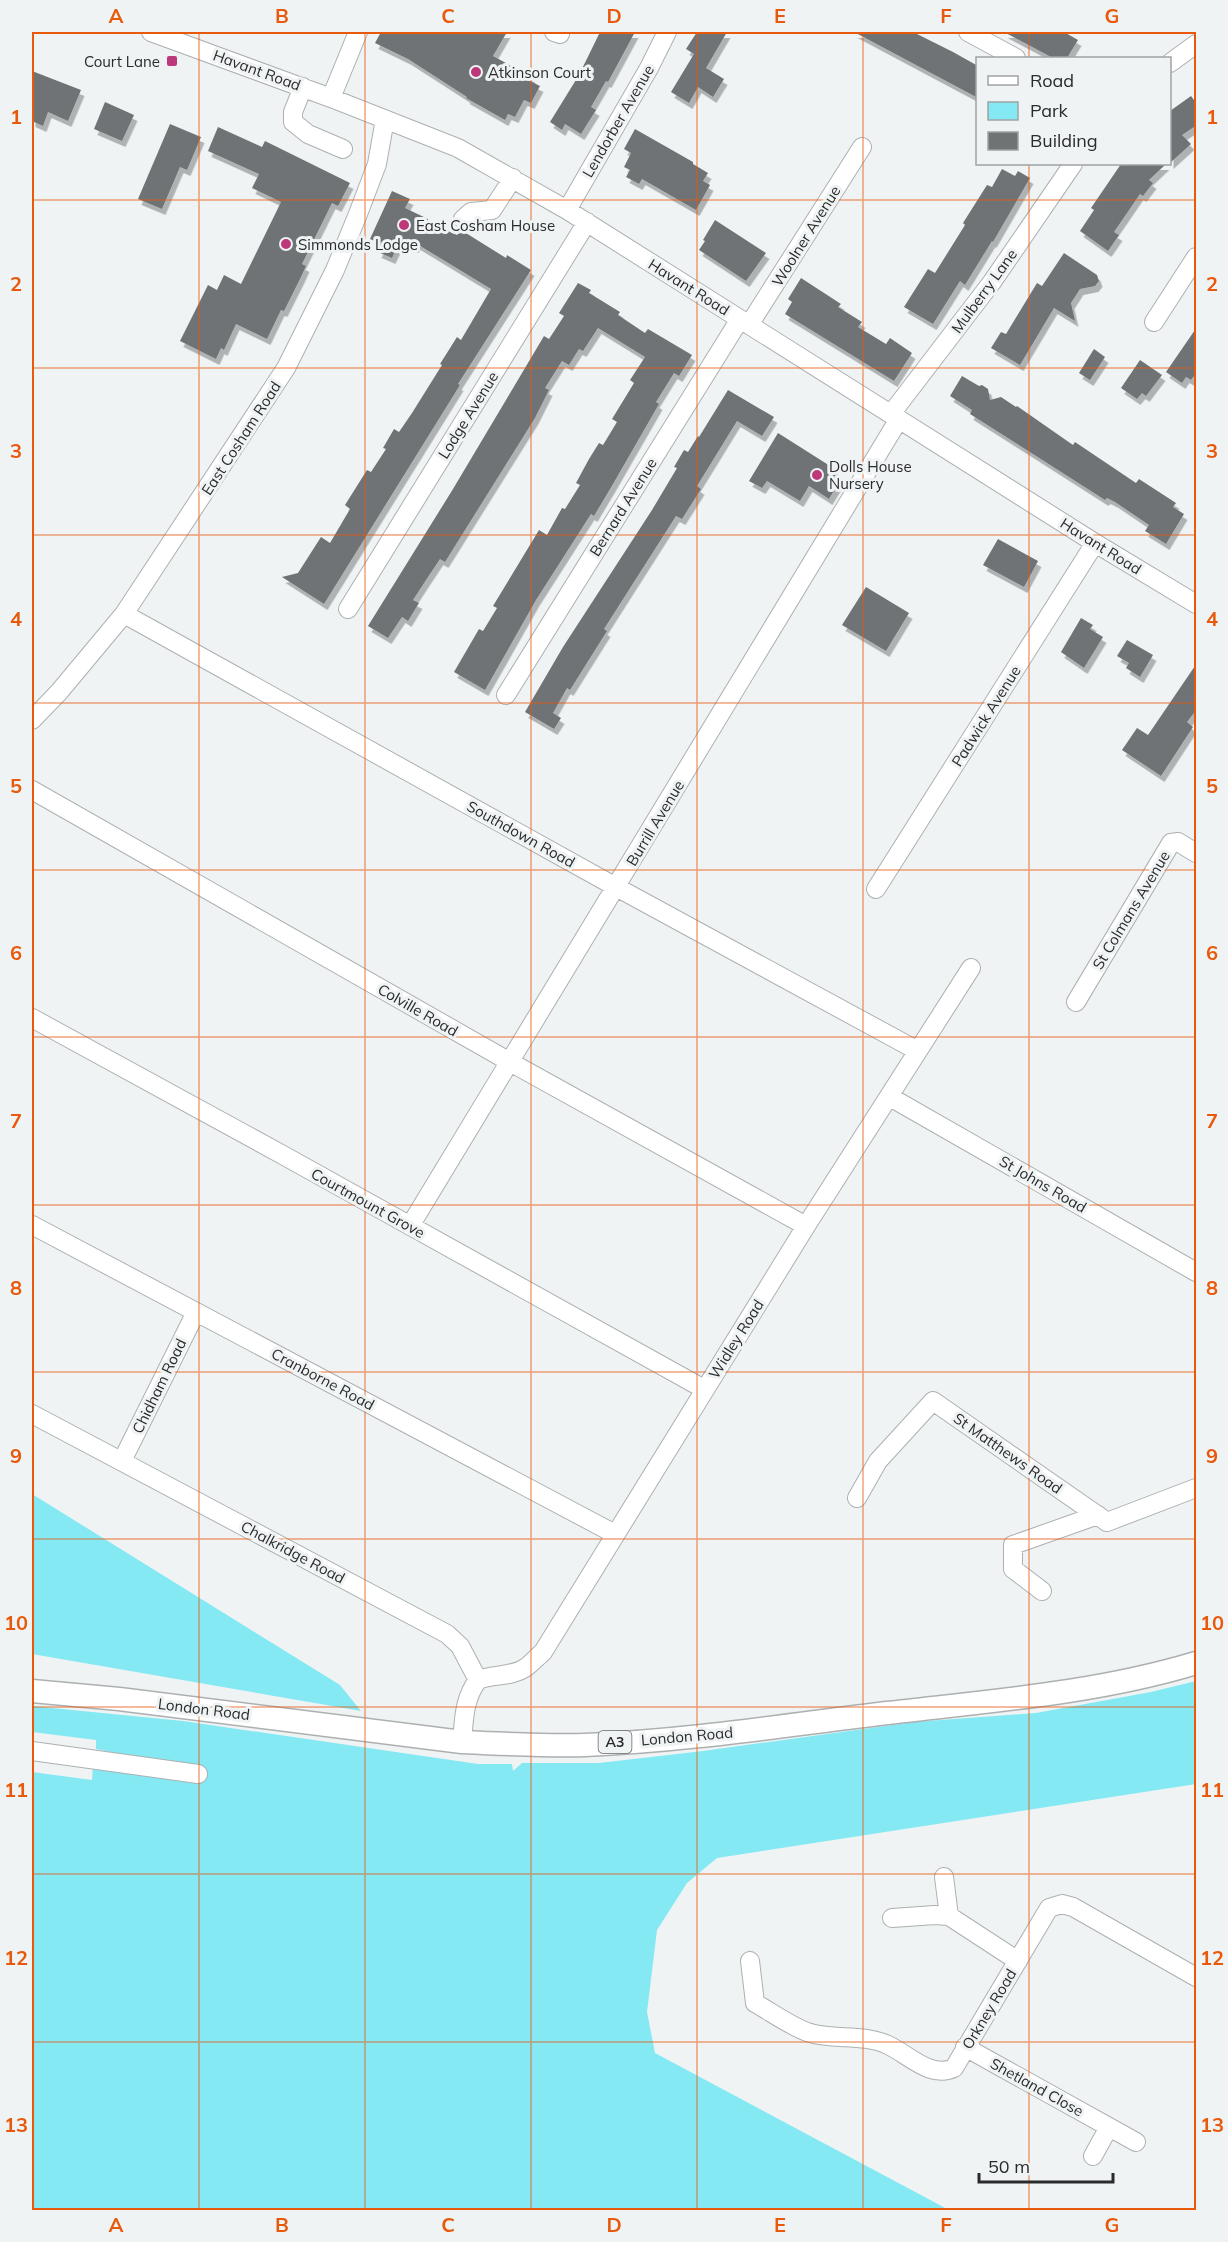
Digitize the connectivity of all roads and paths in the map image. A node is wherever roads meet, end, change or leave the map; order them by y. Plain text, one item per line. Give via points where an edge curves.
1 (151, 32) edge
2 (358, 32) edge
3 (667, 32) edge
4 (968, 32) edge
5 (1197, 44) edge
6 (1014, 57) edge
7 (1171, 62) edge
8 (303, 87) junction
9 (331, 98) junction
10 (385, 119) junction
11 (862, 147) dead end
12 (344, 149) dead end
13 (1072, 165) edge
14 (513, 177) junction
15 (567, 210) junction
16 (463, 219) dead end
17 (587, 222) junction
18 (1197, 257) edge
19 (745, 322) junction
20 (1154, 322) dead end
21 (895, 417) junction
22 (1095, 543) junction
23 (1197, 604) edge
24 (348, 609) dead end
25 (124, 614) junction
26 (506, 695) dead end
27 (32, 720) edge
28 (32, 790) edge
29 (1197, 853) edge
30 (616, 887) junction
31 (876, 889) dead end
32 (971, 968) dead end
33 (1076, 1002) dead end
34 (32, 1018) edge
35 (918, 1051) junction
36 (510, 1062) junction
37 (890, 1097) junction
38 (32, 1225) edge
39 (411, 1226) junction
40 (806, 1226) junction
41 (1197, 1272) edge
42 (196, 1312) junction
43 (704, 1389) junction
44 (32, 1414) edge
45 (122, 1461) junction
46 (1197, 1488) edge
47 (857, 1498) dead end
48 (1098, 1515) junction
49 (615, 1534) junction
50 (1042, 1591) dead end
51 (1197, 1663) edge
52 (478, 1680) junction
53 (32, 1691) edge
54 (462, 1742) junction
55 (32, 1751) edge
56 (198, 1774) dead end
57 (944, 1877) dead end
58 (949, 1916) junction
59 (892, 1918) dead end
60 (750, 1961) dead end
61 (1018, 1961) junction
62 (1197, 1977) edge
63 (966, 2047) junction
64 (1109, 2127) junction
65 (1136, 2142) dead end
66 (1093, 2156) dead end

1 - 8 street, Havant Road
2 - 9 street
3 - 15 street, Lendorber Avenue
4 - 6 street
5 - 7 street
8 - 9 street, Havant Road
8 - 12 street via 292,112 293,122 308,134
9 - 10 street, Havant Road
10 - 14 street, Havant Road via 458,148
10 - 25 street, East Cosham Road via 377,164 310,325 264,404
11 - 19 street, Woolner Avenue
13 - 21 street, Mulberry Lane
14 - 15 street, Havant Road
14 - 16 street via 492,210 471,212
15 - 17 street, Havant Road
17 - 19 street, Havant Road
17 - 24 street, Lodge Avenue
18 - 20 street
19 - 21 street, Havant Road
19 - 26 street, Bernard Avenue
21 - 22 street, Havant Road
21 - 30 street, Burrill Avenue
22 - 23 street, Havant Road
22 - 31 street, Padwick Avenue
25 - 27 street, East Cosham Road
25 - 30 street, Southdown Road
28 - 36 street, Colville Road
29 - 33 street, St Colmans Avenue via 1178,842 1171,843
30 - 35 street, Southdown Road
30 - 36 street, Burrill Avenue
32 - 35 street, Widley Road
34 - 39 street, Courtmount Grove
35 - 37 street, Widley Road
36 - 39 street, Burrill Avenue
36 - 40 street, Colville Road
37 - 40 street, Widley Road
37 - 41 street, St Johns Road
38 - 42 street, Cranborne Road
39 - 43 street, Courtmount Grove
40 - 43 street, Widley Road
42 - 45 street, Chidham Road
42 - 49 street, Cranborne Road
43 - 49 street, Widley Road
44 - 45 street, Chalkridge Road
45 - 52 street, Chalkridge Road via 447,1634 460,1646
46 - 48 street via 1107,1522
47 - 48 street, St Matthews Road via 878,1461 933,1401
48 - 50 street via 1013,1545 1013,1569
49 - 52 street, Widley Road via 543,1652 525,1668
51 - 54 main road, London Road / A3 via 1152,1677 1038,1696 703,1735 585,1745
52 - 54 street via 466,1703
53 - 54 main road, London Road / A3
55 - 56 street
57 - 58 street
58 - 59 street
58 - 61 street
60 - 63 street, Orkney Road via 749,2010 824,2036 867,2038 944,2073 954,2068
61 - 62 street, Orkney Road via 1049,1908 1062,1904 1074,1907
61 - 63 street, Orkney Road
63 - 64 street, Shetland Close
64 - 65 street, Shetland Close
64 - 66 street

